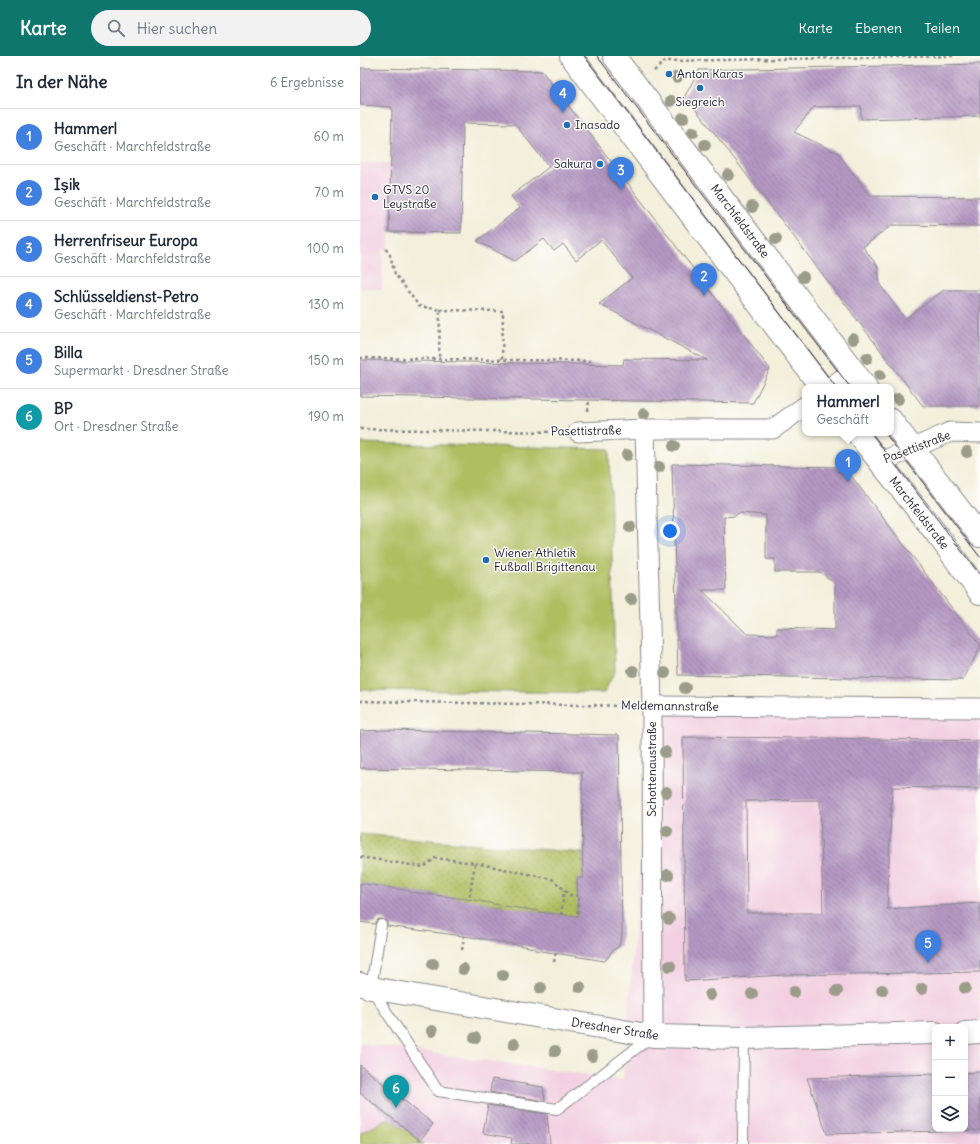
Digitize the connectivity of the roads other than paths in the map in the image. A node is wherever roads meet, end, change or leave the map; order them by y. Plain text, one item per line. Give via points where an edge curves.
1 (572, 56) edge
2 (614, 56) edge
3 (860, 379) edge
4 (819, 384) edge
5 (842, 384) edge
6 (802, 408) edge
7 (894, 424) edge
8 (644, 429) junction
9 (578, 432) road end
10 (980, 433) edge
11 (859, 436) edge
12 (913, 448) junction
13 (879, 462) junction
14 (980, 536) edge
15 (980, 593) edge
16 (652, 706) junction
17 (980, 708) edge
18 (381, 925) dead end
19 (364, 987) edge
20 (980, 1032) edge
21 (932, 1033) edge
22 (968, 1033) edge
23 (653, 1036) junction
24 (744, 1038) junction
25 (744, 1144) edge

1 - 4 street
2 - 3 street, Marchfeldstraße
3 - 5 street
6 - 8 street, Pasettistraße via 774,429
7 - 12 street
8 - 9 street, Pasettistraße
8 - 16 street, Schottenaustraße
10 - 12 street, Pasettistraße via 950,432
11 - 13 street, Marchfeldstraße
12 - 13 street, Pasettistraße
12 - 14 street
13 - 15 street, Marchfeldstraße
16 - 17 street, Meldemannstraße
16 - 23 street, Schottenaustraße
18 - 19 lane
19 - 23 street, Dresdner Straße
19 - 23 lane via 438,1091 557,1109
20 - 22 street
21 - 24 street, Dresdner Straße
23 - 24 street, Dresdner Straße
24 - 25 lane

